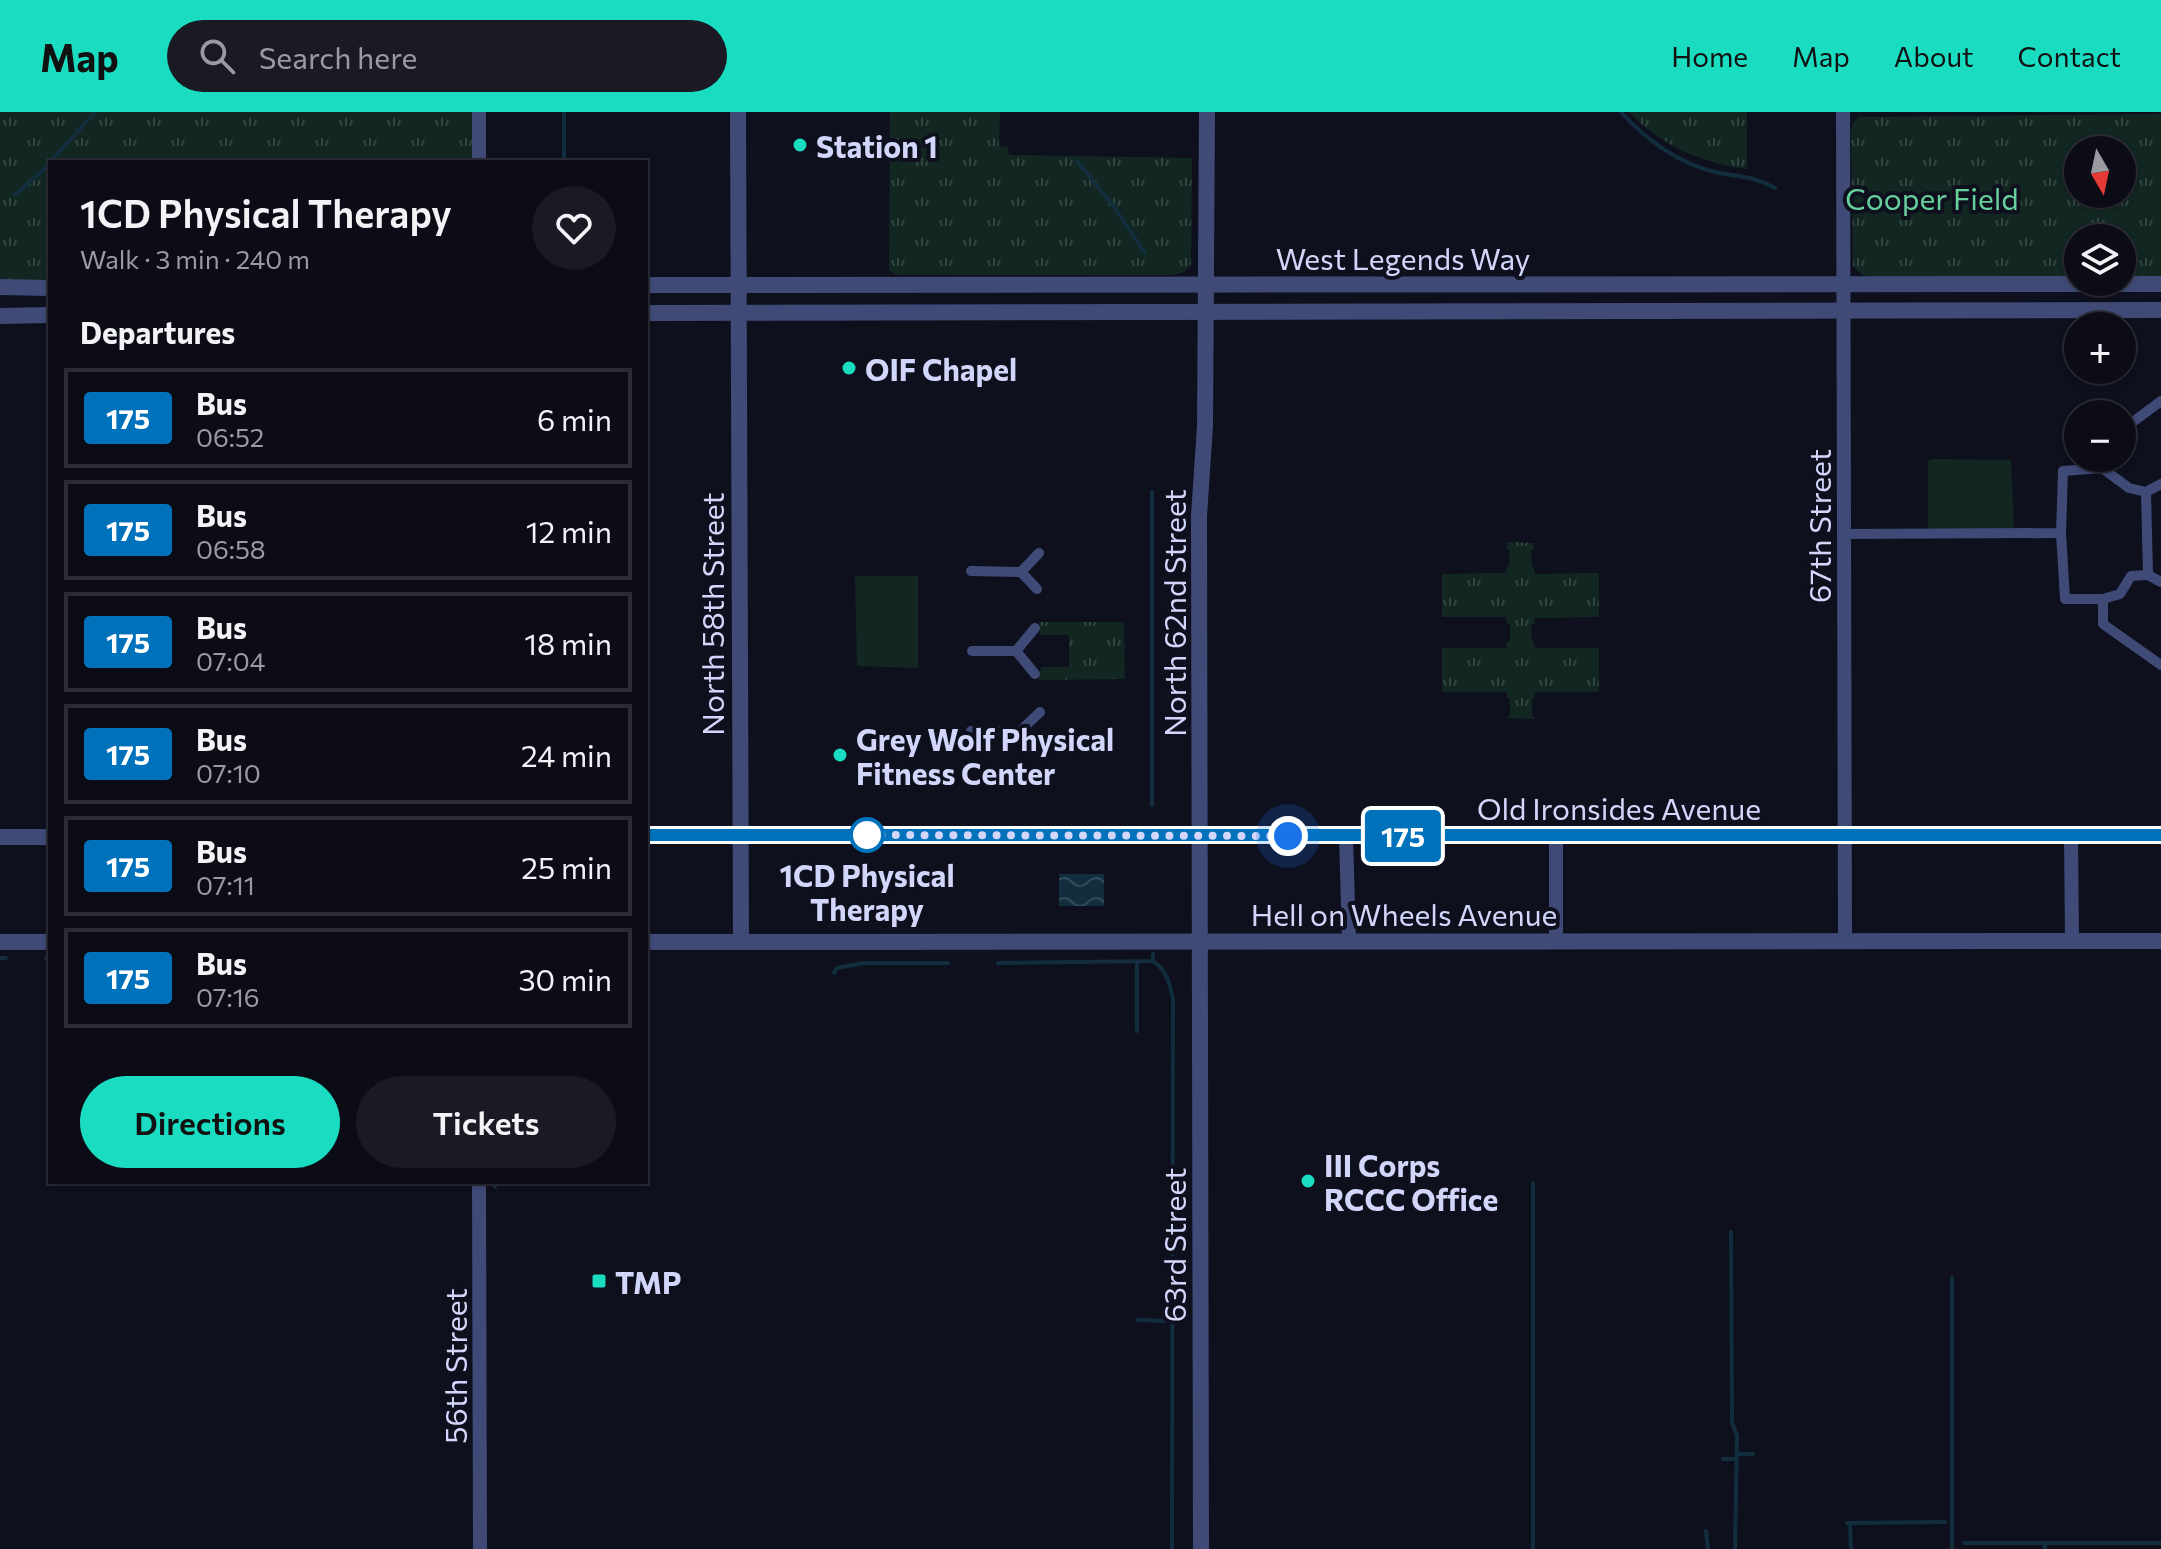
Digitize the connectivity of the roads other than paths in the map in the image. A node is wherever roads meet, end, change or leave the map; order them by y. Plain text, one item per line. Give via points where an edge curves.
1 (479, 112) edge
2 (738, 112) edge
3 (1207, 112) edge
4 (1843, 112) edge
5 (479, 160) edge
6 (2161, 284) edge
7 (648, 285) edge
8 (1206, 285) junction
9 (1843, 285) junction
10 (739, 286) junction
11 (0, 287) edge
12 (48, 288) edge
13 (1843, 310) junction
14 (2161, 310) edge
15 (1207, 311) junction
16 (648, 313) edge
17 (739, 313) junction
18 (48, 315) edge
19 (0, 316) edge
20 (2161, 401) edge
21 (2136, 420) edge
22 (2064, 471) edge
23 (2112, 472) edge
24 (2161, 484) edge
25 (2146, 492) junction
26 (2061, 533) junction
27 (1843, 534) junction
28 (1039, 553) dead end
29 (971, 571) dead end
30 (1021, 572) junction
31 (2148, 575) junction
32 (2161, 582) edge
33 (1037, 589) dead end
34 (2103, 599) junction
35 (1035, 628) dead end
36 (972, 651) dead end
37 (1016, 651) junction
38 (2161, 665) edge
39 (1035, 674) dead end
40 (1040, 712) dead end
41 (971, 731) dead end
42 (1020, 731) junction
43 (1037, 748) dead end
44 (648, 835) edge
45 (739, 835) junction
46 (1201, 835) junction
47 (1845, 835) junction
48 (2071, 835) junction
49 (2161, 835) edge
50 (1346, 836) junction
51 (1556, 836) junction
52 (0, 837) edge
53 (48, 837) edge
54 (1845, 940) junction
55 (2072, 940) junction
56 (1202, 941) junction
57 (1349, 941) junction
58 (1556, 941) junction
59 (2161, 941) edge
60 (0, 942) edge
61 (48, 942) edge
62 (648, 942) edge
63 (741, 942) junction
64 (479, 1184) edge
65 (480, 1549) edge
66 (1201, 1549) edge

1 - 5 street
2 - 10 street, North 58th Street
3 - 8 street, North 62nd Street
4 - 9 street, 67th Street
6 - 9 street, West Legends Way
7 - 10 street, West Legends Way
8 - 9 street, West Legends Way
8 - 10 street, West Legends Way
8 - 15 street, North 62nd Street
9 - 13 street, 67th Street
10 - 17 street, North 58th Street
11 - 12 street
13 - 14 street, West Legends Way
13 - 15 street, West Legends Way
13 - 27 street, 67th Street
15 - 17 street, West Legends Way
15 - 46 street, North 62nd Street via 1199,516
16 - 17 street, West Legends Way
17 - 45 street, North 58th Street
18 - 19 street
20 - 21 street
22 - 26 street
23 - 25 street via 2129,488
24 - 25 street
25 - 31 street
26 - 27 street
26 - 34 street via 2065,599
27 - 47 street, 67th Street
28 - 30 street
29 - 30 street
30 - 33 street
31 - 32 street
31 - 34 street via 2131,576 2120,594
34 - 38 street via 2103,624
35 - 37 street
36 - 37 street
37 - 39 street
40 - 42 street
41 - 42 street
42 - 43 street
44 - 45 street, Old Ironsides Avenue
45 - 46 street, Old Ironsides Avenue
45 - 63 street, North 58th Street
46 - 50 street, Old Ironsides Avenue
46 - 56 street, North 62nd Street
47 - 48 street, Old Ironsides Avenue
47 - 51 street, Old Ironsides Avenue
47 - 54 street, 67th Street
48 - 49 street, Old Ironsides Avenue
48 - 55 street
50 - 51 street, Old Ironsides Avenue
50 - 57 street
51 - 58 street
52 - 53 street
54 - 55 street, Hell on Wheels Avenue
54 - 58 street, Hell on Wheels Avenue
55 - 59 street, Hell on Wheels Avenue
56 - 57 street, Hell on Wheels Avenue
56 - 63 street, Hell on Wheels Avenue
56 - 66 street, 63rd Street
57 - 58 street, Hell on Wheels Avenue
60 - 61 street
62 - 63 street, Hell on Wheels Avenue
64 - 65 street, 56th Street

